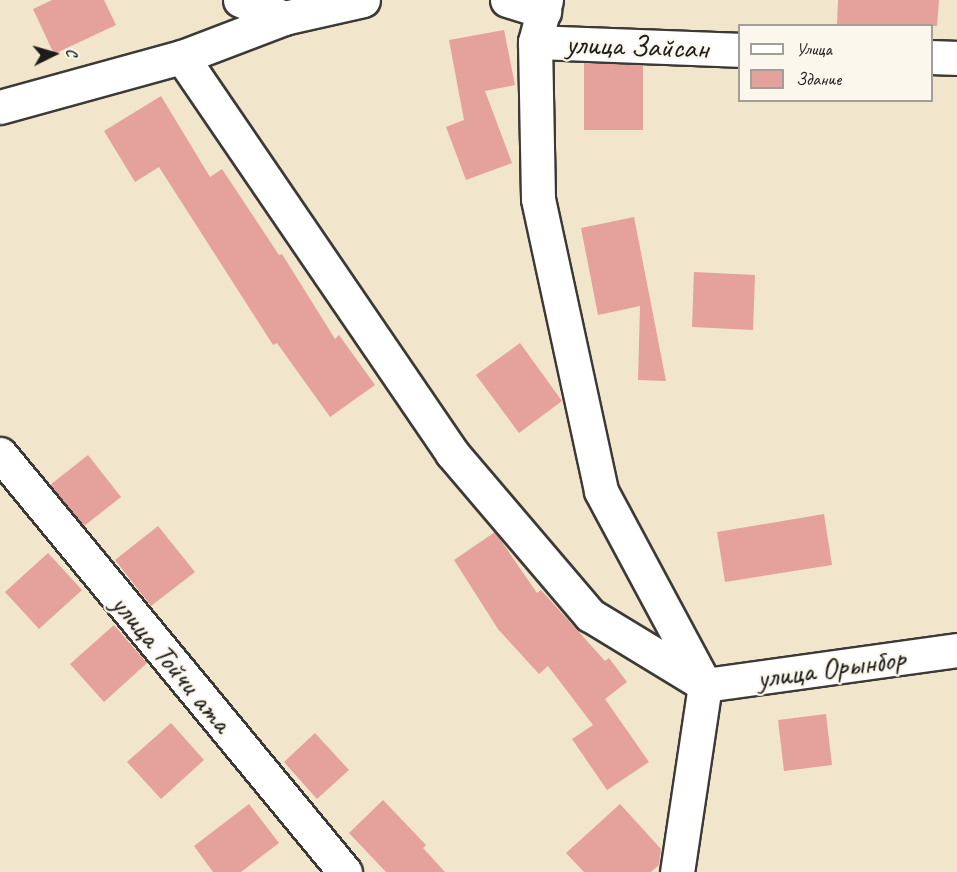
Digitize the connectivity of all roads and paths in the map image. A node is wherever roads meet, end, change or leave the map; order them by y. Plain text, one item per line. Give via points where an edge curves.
1 (240, 0) edge
2 (363, 0) edge
3 (507, 0) edge
4 (545, 5) edge
5 (284, 18) junction
6 (535, 42) junction
7 (738, 50) edge
8 (182, 57) junction
9 (933, 57) edge
10 (957, 58) edge
11 (0, 107) edge
12 (0, 454) edge
13 (957, 650) edge
14 (705, 686) junction
15 (345, 872) edge
16 (676, 872) edge

1 - 5 street
2 - 5 street
3 - 4 street
4 - 6 street
5 - 8 street
6 - 7 street, улица Зайсан
6 - 14 street via 538,199 601,491
8 - 11 street
8 - 14 street via 452,453 590,615
9 - 10 street
12 - 15 street, улица Тойчи ата
13 - 14 street, улица Орынбор
14 - 16 street

